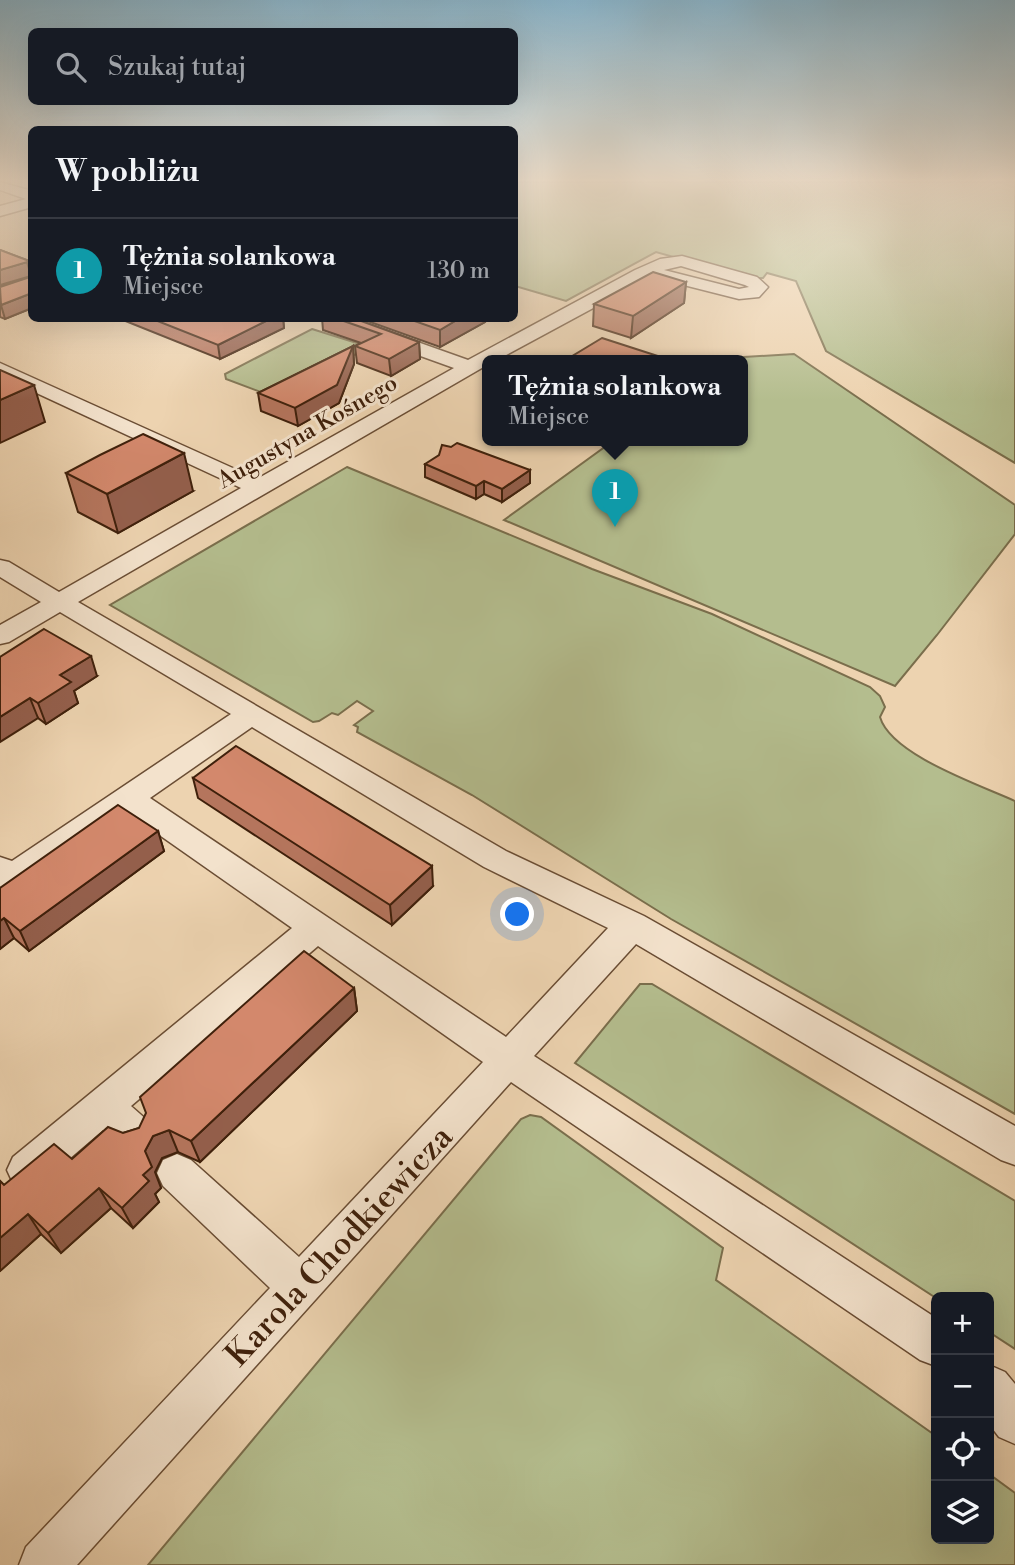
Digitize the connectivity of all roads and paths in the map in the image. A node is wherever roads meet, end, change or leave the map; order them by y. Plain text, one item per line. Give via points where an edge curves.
1 (641, 274) junction
2 (343, 322) edge
3 (491, 355) edge
4 (482, 360) edge
5 (469, 367) junction
6 (0, 369) edge
7 (260, 489) junction
8 (0, 567) edge
9 (59, 602) junction
10 (0, 636) edge
11 (252, 714) junction
12 (128, 798) junction
13 (0, 870) edge
14 (632, 925) junction
15 (317, 927) junction
16 (510, 1059) junction
17 (104, 1105) junction
18 (134, 1134) edge
19 (1015, 1147) edge
20 (27, 1170) edge
21 (177, 1173) dead end
22 (300, 1287) junction
23 (931, 1341) edge
24 (994, 1394) edge
25 (1015, 1421) edge
26 (44, 1565) edge

1 - 1 street, Augustyna Kośnego via 656,273 739,294 753,293 759,287 682,261 666,262
1 - 3 street, Augustyna Kośnego
2 - 5 street
4 - 5 street, Augustyna Kośnego
5 - 7 street, Augustyna Kośnego
6 - 7 street via 19,387
7 - 9 street, Augustyna Kośnego
8 - 9 street
9 - 10 street, Augustyna Kośnego
9 - 11 street
11 - 12 street
11 - 14 street via 495,859
12 - 13 street via 10,878
12 - 15 street
14 - 16 street, Karola Chodkiewicza
14 - 19 street
15 - 16 street
15 - 17 street
16 - 22 street, Karola Chodkiewicza
16 - 23 street
17 - 18 street
17 - 20 street
21 - 22 street
22 - 26 street, Karola Chodkiewicza
24 - 25 street

